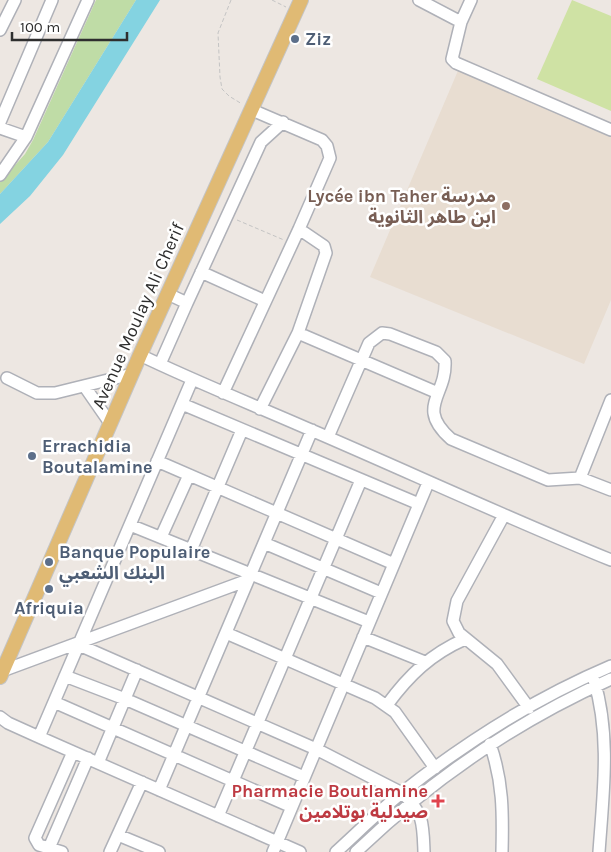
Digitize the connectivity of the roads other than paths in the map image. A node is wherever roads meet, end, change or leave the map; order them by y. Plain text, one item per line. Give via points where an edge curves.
1 (52, 0) edge
2 (88, 0) edge
3 (419, 0) edge
4 (471, 0) edge
5 (11, 3) edge
6 (299, 6) edge
7 (461, 22) junction
8 (0, 30) edge
9 (252, 110) junction
10 (0, 122) edge
11 (283, 122) junction
12 (0, 128) edge
13 (611, 130) edge
14 (26, 137) junction
15 (0, 175) edge
16 (299, 229) junction
17 (201, 272) junction
18 (168, 294) junction
19 (266, 302) junction
20 (187, 303) junction
21 (298, 333) junction
22 (140, 355) junction
23 (361, 359) junction
24 (160, 364) junction
25 (132, 374) junction
26 (7, 378) dead end
27 (192, 380) junction
28 (85, 387) junction
29 (222, 393) junction
30 (438, 393) junction
31 (611, 400) edge
32 (182, 404) junction
33 (260, 409) junction
34 (110, 423) junction
35 (242, 430) junction
36 (312, 430) junction
37 (328, 438) junction
38 (302, 455) junction
39 (157, 461) junction
40 (190, 475) junction
41 (580, 478) junction
42 (361, 480) junction
43 (428, 483) junction
44 (217, 488) junction
45 (611, 490) edge
46 (419, 504) junction
47 (276, 514) junction
48 (504, 515) junction
49 (130, 525) junction
50 (161, 538) junction
51 (336, 539) junction
52 (264, 543) junction
53 (191, 550) junction
54 (610, 558) edge
55 (394, 564) junction
56 (323, 569) junction
57 (250, 577) junction
58 (382, 593) junction
59 (311, 597) junction
60 (369, 622) junction
61 (226, 633) junction
62 (363, 638) junction
63 (466, 639) junction
64 (79, 643) junction
65 (285, 658) junction
66 (425, 662) junction
67 (611, 666) edge
68 (136, 670) junction
69 (1, 674) edge
70 (592, 674) junction
71 (65, 676) junction
72 (611, 680) edge
73 (344, 684) junction
74 (596, 686) junction
75 (199, 696) junction
76 (125, 699) junction
77 (54, 702) junction
78 (387, 705) junction
79 (529, 708) junction
80 (607, 708) edge
81 (3, 720) edge
82 (257, 723) junction
83 (186, 726) junction
84 (112, 728) junction
85 (39, 737) junction
86 (490, 744) junction
87 (316, 749) junction
88 (73, 752) junction
89 (245, 753) junction
90 (174, 754) junction
91 (93, 761) junction
92 (435, 768) junction
93 (304, 777) junction
94 (233, 780) junction
95 (142, 782) junction
96 (159, 790) junction
97 (402, 793) junction
98 (412, 802) junction
99 (50, 805) junction
100 (292, 807) junction
101 (65, 810) junction
102 (218, 816) junction
103 (118, 835) junction
104 (275, 847) edge
105 (49, 848) junction
106 (62, 852) edge
107 (110, 852) edge
108 (159, 852) edge
109 (300, 852) edge
110 (336, 852) edge
111 (356, 852) edge
112 (424, 852) edge
113 (502, 852) edge
114 (599, 852) edge

1 - 10 street
2 - 14 street
3 - 7 street
4 - 7 street
5 - 8 street
6 - 9 main road, Avenue Moulay Ali Cherif
7 - 13 street via 452,59 459,65
9 - 11 street
9 - 18 main road, Avenue Moulay Ali Cherif
11 - 16 street via 322,140 328,146 330,158
11 - 17 street via 261,142
12 - 14 street
14 - 15 street
16 - 19 street
16 - 21 street via 324,246 326,253
17 - 19 street
17 - 20 street
18 - 20 street
18 - 22 main road, Avenue Moulay Ali Cherif
19 - 29 street
20 - 24 street
21 - 23 street
21 - 33 street
22 - 24 street
22 - 25 main road, Avenue Moulay Ali Cherif
23 - 30 street
23 - 30 street via 369,343 382,333 414,342 436,352 445,361 446,374
23 - 37 street
24 - 27 street
25 - 28 street
25 - 34 main road, Avenue Moulay Ali Cherif
26 - 28 street via 37,393
27 - 29 street
27 - 32 street
28 - 34 street
29 - 33 street
30 - 41 street via 433,406 434,420 450,439 548,480
31 - 41 street
32 - 35 street
32 - 39 street
33 - 36 street
34 - 69 main road, Avenue Moulay Ali Cherif
35 - 38 street
35 - 44 street
36 - 37 street
36 - 38 street
37 - 43 street
38 - 42 street
38 - 47 street
39 - 40 street
39 - 49 street
40 - 44 street
40 - 50 street
41 - 45 street
42 - 46 street
42 - 51 street
43 - 46 street
43 - 48 street
44 - 47 street
44 - 53 street
46 - 55 street
47 - 51 street
47 - 52 street
48 - 54 street
48 - 63 street via 457,601 453,621
49 - 50 street
49 - 64 street
50 - 53 street
51 - 55 street
51 - 56 street
52 - 56 street
52 - 57 street
53 - 57 street
55 - 58 street
56 - 58 street
56 - 59 street
57 - 59 street
57 - 61 street
57 - 64 street
58 - 60 street
59 - 60 street
59 - 65 street
60 - 62 street
61 - 65 street
61 - 75 street
62 - 66 street
62 - 73 street
63 - 66 street via 444,648
63 - 79 street via 497,664
64 - 68 street
64 - 69 street
64 - 71 street
65 - 73 street
65 - 82 street
66 - 78 street
67 - 70 street
68 - 75 street
68 - 76 street
70 - 74 street
70 - 79 street
71 - 76 street
71 - 77 street
72 - 74 street
73 - 78 street
73 - 87 street
74 - 80 street
74 - 86 street
75 - 82 street
75 - 83 street
76 - 83 street
76 - 84 street
77 - 84 street
77 - 85 street
78 - 92 street
79 - 92 street
80 - 114 street
81 - 85 street
82 - 87 street
82 - 89 street
83 - 89 street
83 - 90 street
84 - 90 street
84 - 91 street
85 - 88 street
86 - 98 street
86 - 113 street via 500,774
87 - 93 street
87 - 97 street
88 - 91 street
88 - 99 street
89 - 93 street
89 - 94 street
90 - 94 street
90 - 96 street
91 - 95 street
91 - 101 street
92 - 97 street
93 - 100 street
94 - 100 street
94 - 102 street
95 - 96 street
95 - 103 street
96 - 102 street
97 - 98 street
97 - 110 street
98 - 111 street
98 - 112 street via 422,817
99 - 101 street
99 - 105 street via 35,840 38,845
100 - 104 street
101 - 105 street
102 - 104 street
103 - 107 street
103 - 108 street
104 - 109 street
105 - 106 street

